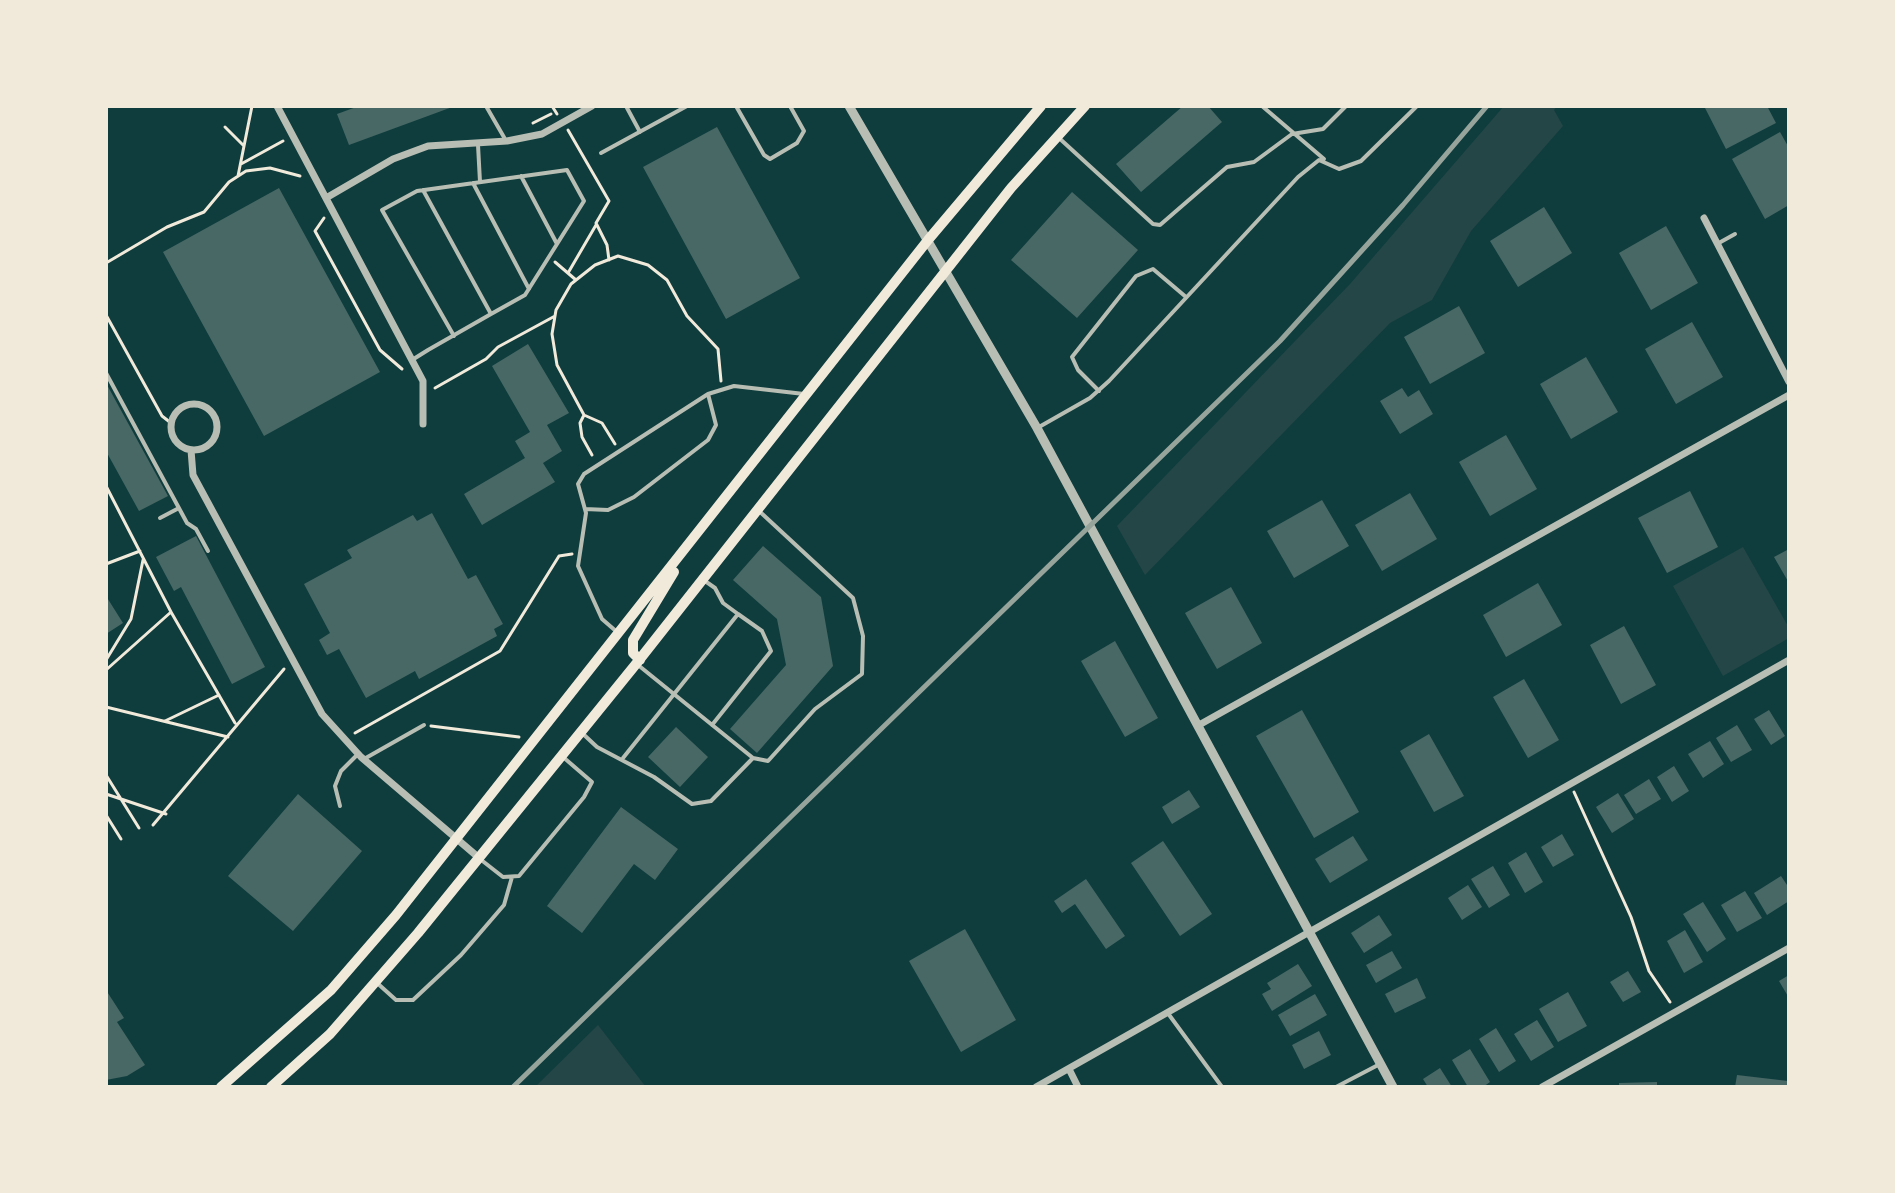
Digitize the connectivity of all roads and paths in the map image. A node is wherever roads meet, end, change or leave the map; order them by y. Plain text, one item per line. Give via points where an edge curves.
1 (252, 106) edge
2 (277, 106) edge
3 (486, 106) edge
4 (552, 106) edge
5 (592, 106) edge
6 (626, 106) edge
7 (687, 106) edge
8 (736, 106) edge
9 (790, 106) edge
10 (849, 106) edge
11 (1041, 106) edge
12 (1085, 106) edge
13 (1262, 106) edge
14 (1346, 106) edge
15 (1417, 106) edge
16 (564, 124) junction
17 (225, 127) dead end
18 (640, 132) junction
19 (1292, 134) junction
20 (293, 136) junction
21 (1057, 137) junction
22 (507, 141) junction
23 (478, 143) junction
24 (244, 146) junction
25 (601, 153) dead end
26 (1326, 160) junction
27 (241, 164) junction
28 (238, 176) junction
29 (300, 176) dead end
30 (521, 176) junction
31 (480, 182) junction
32 (473, 183) junction
33 (423, 190) junction
34 (326, 198) junction
35 (332, 210) junction
36 (1704, 218) dead end
37 (596, 225) junction
38 (1735, 234) dead end
39 (928, 240) junction
40 (557, 244) junction
41 (1717, 244) junction
42 (549, 257) junction
43 (609, 260) junction
44 (106, 263) edge
45 (945, 270) junction
46 (568, 273) junction
47 (576, 280) junction
48 (529, 289) junction
49 (1186, 297) junction
50 (491, 314) junction
51 (106, 315) edge
52 (555, 316) junction
53 (454, 336) junction
54 (412, 360) junction
55 (106, 373) edge
56 (1789, 382) edge
57 (722, 389) junction
58 (1099, 391) junction
59 (708, 394) junction
60 (423, 395) junction
61 (807, 395) junction
62 (1789, 395) edge
63 (584, 415) junction
64 (171, 423) junction
65 (423, 424) dead end
66 (1037, 428) junction
67 (191, 450) junction
68 (619, 451) junction
69 (597, 465) junction
70 (106, 486) edge
71 (179, 508) junction
72 (585, 509) junction
73 (758, 510) junction
74 (160, 518) dead end
75 (693, 539) junction
76 (140, 551) junction
77 (208, 551) dead end
78 (580, 552) junction
79 (143, 557) junction
80 (106, 564) edge
81 (703, 579) junction
82 (171, 612) junction
83 (738, 614) junction
84 (619, 634) junction
85 (106, 660) edge
86 (293, 660) junction
87 (1789, 660) edge
88 (638, 662) junction
89 (106, 670) edge
90 (674, 694) junction
91 (219, 695) junction
92 (106, 707) edge
93 (165, 721) junction
94 (235, 723) junction
95 (424, 725) joint
96 (712, 725) junction
97 (1199, 725) junction
98 (580, 732) junction
99 (227, 736) junction
100 (345, 739) junction
101 (537, 740) junction
102 (561, 755) junction
103 (361, 757) junction
104 (623, 758) junction
105 (753, 758) junction
106 (106, 775) edge
107 (1569, 783) junction
108 (106, 794) edge
109 (121, 799) junction
110 (340, 806) dead end
111 (164, 813) junction
112 (106, 815) edge
113 (153, 825) dead end
114 (139, 828) dead end
115 (457, 838) junction
116 (121, 839) dead end
117 (478, 857) junction
118 (512, 877) junction
119 (1311, 932) junction
120 (1789, 948) edge
121 (376, 981) junction
122 (1167, 1012) junction
123 (1677, 1012) junction
124 (1381, 1064) junction
125 (1069, 1069) junction
126 (221, 1087) edge
127 (271, 1087) edge
128 (1036, 1087) edge
129 (1078, 1087) edge
130 (1222, 1087) edge
131 (1336, 1087) edge
132 (1393, 1087) edge
133 (1542, 1087) edge

1 - 24 path
2 - 20 street
3 - 22 lane
4 - 16 path
5 - 16 street
6 - 18 lane
7 - 18 lane
8 - 9 lane via 770,159 797,143 804,131
10 - 39 street
11 - 39 main road
12 - 21 main road
13 - 19 lane
14 - 19 lane via 1323,129
15 - 26 lane via 1361,161 1339,169
16 - 22 street
16 - 37 path via 609,201
17 - 24 path
18 - 25 lane
19 - 21 lane via 1254,162 1227,167 1160,225
19 - 26 lane
20 - 27 path
20 - 34 street
21 - 45 main road
22 - 23 street
23 - 31 lane
23 - 34 street via 428,146 404,154
24 - 27 path
26 - 49 lane via 1298,177
27 - 28 path
28 - 29 path via 270,168
28 - 44 path via 204,212
30 - 31 lane
30 - 40 lane
30 - 40 lane via 567,170 584,201
31 - 32 lane
32 - 33 lane
32 - 48 lane
33 - 50 lane
33 - 53 lane via 382,210
34 - 35 street
35 - 54 street
35 - 60 path via 315,231 380,350
36 - 41 street
37 - 43 path
37 - 46 path
38 - 41 lane
39 - 45 street
39 - 61 main road
40 - 42 lane
41 - 56 street
42 - 46 path
42 - 48 lane
43 - 47 path
43 - 57 path via 618,256 648,265 667,280 687,316 718,349
45 - 66 street
45 - 73 main road
46 - 47 path
47 - 52 path
48 - 50 lane
49 - 58 lane
49 - 58 lane via 1153,269 1136,276 1072,357
50 - 53 lane
51 - 64 path via 162,416
52 - 60 path
52 - 63 path via 557,365
53 - 54 lane
54 - 60 street via 423,381
55 - 71 lane
57 - 59 lane
57 - 61 lane via 764,387
58 - 66 lane
59 - 68 lane
59 - 72 lane via 716,425 708,440 634,497 608,510
60 - 65 street
61 - 75 main road
62 - 97 street
63 - 68 path via 602,423
63 - 69 path via 582,437
64 - 67 street via 178,444
64 - 67 street via 184,406 199,405 212,413 215,435 206,446
66 - 97 street
67 - 86 street via 193,475
68 - 69 lane
69 - 72 lane via 578,484
70 - 76 path
71 - 74 lane
71 - 77 lane
72 - 78 lane
73 - 81 main road
73 - 105 lane via 853,598 863,636 862,674 815,709 768,761
75 - 84 main road
75 - 88 main road via 633,640
76 - 79 path
76 - 80 path
78 - 84 lane via 578,566 592,598 602,619
78 - 100 path via 559,556 500,651
79 - 82 path
79 - 85 path via 131,619
81 - 83 lane
81 - 88 main road
82 - 89 path
82 - 91 path
83 - 90 lane
83 - 96 lane via 762,631 771,651
84 - 101 main road
86 - 94 path
86 - 100 street via 322,714
87 - 107 street
88 - 90 lane
88 - 98 main road
90 - 96 lane
90 - 104 lane
91 - 93 path
91 - 94 path
92 - 93 path
93 - 99 path
94 - 99 path
95 - 101 path
95 - 103 lane
96 - 105 lane
97 - 119 street
98 - 102 main road
98 - 104 lane via 597,747
99 - 111 path
100 - 103 street
101 - 115 main road
102 - 117 main road
102 - 118 lane via 592,782 519,876
103 - 110 lane via 341,771 335,786
103 - 115 street
104 - 105 lane via 692,804 711,801
106 - 109 path
107 - 119 street
107 - 123 path via 1631,917 1649,971
108 - 109 path
109 - 111 path
109 - 114 path
111 - 113 path
112 - 116 path
115 - 117 street
115 - 126 main road via 331,990
117 - 118 lane via 503,877
117 - 121 main road
118 - 121 lane via 504,905 413,1000 396,1000
119 - 122 street
119 - 124 street
120 - 123 street
121 - 127 main road via 330,1034
122 - 125 street
122 - 130 lane
123 - 133 street
124 - 131 lane
124 - 132 street
125 - 128 street
125 - 129 street

